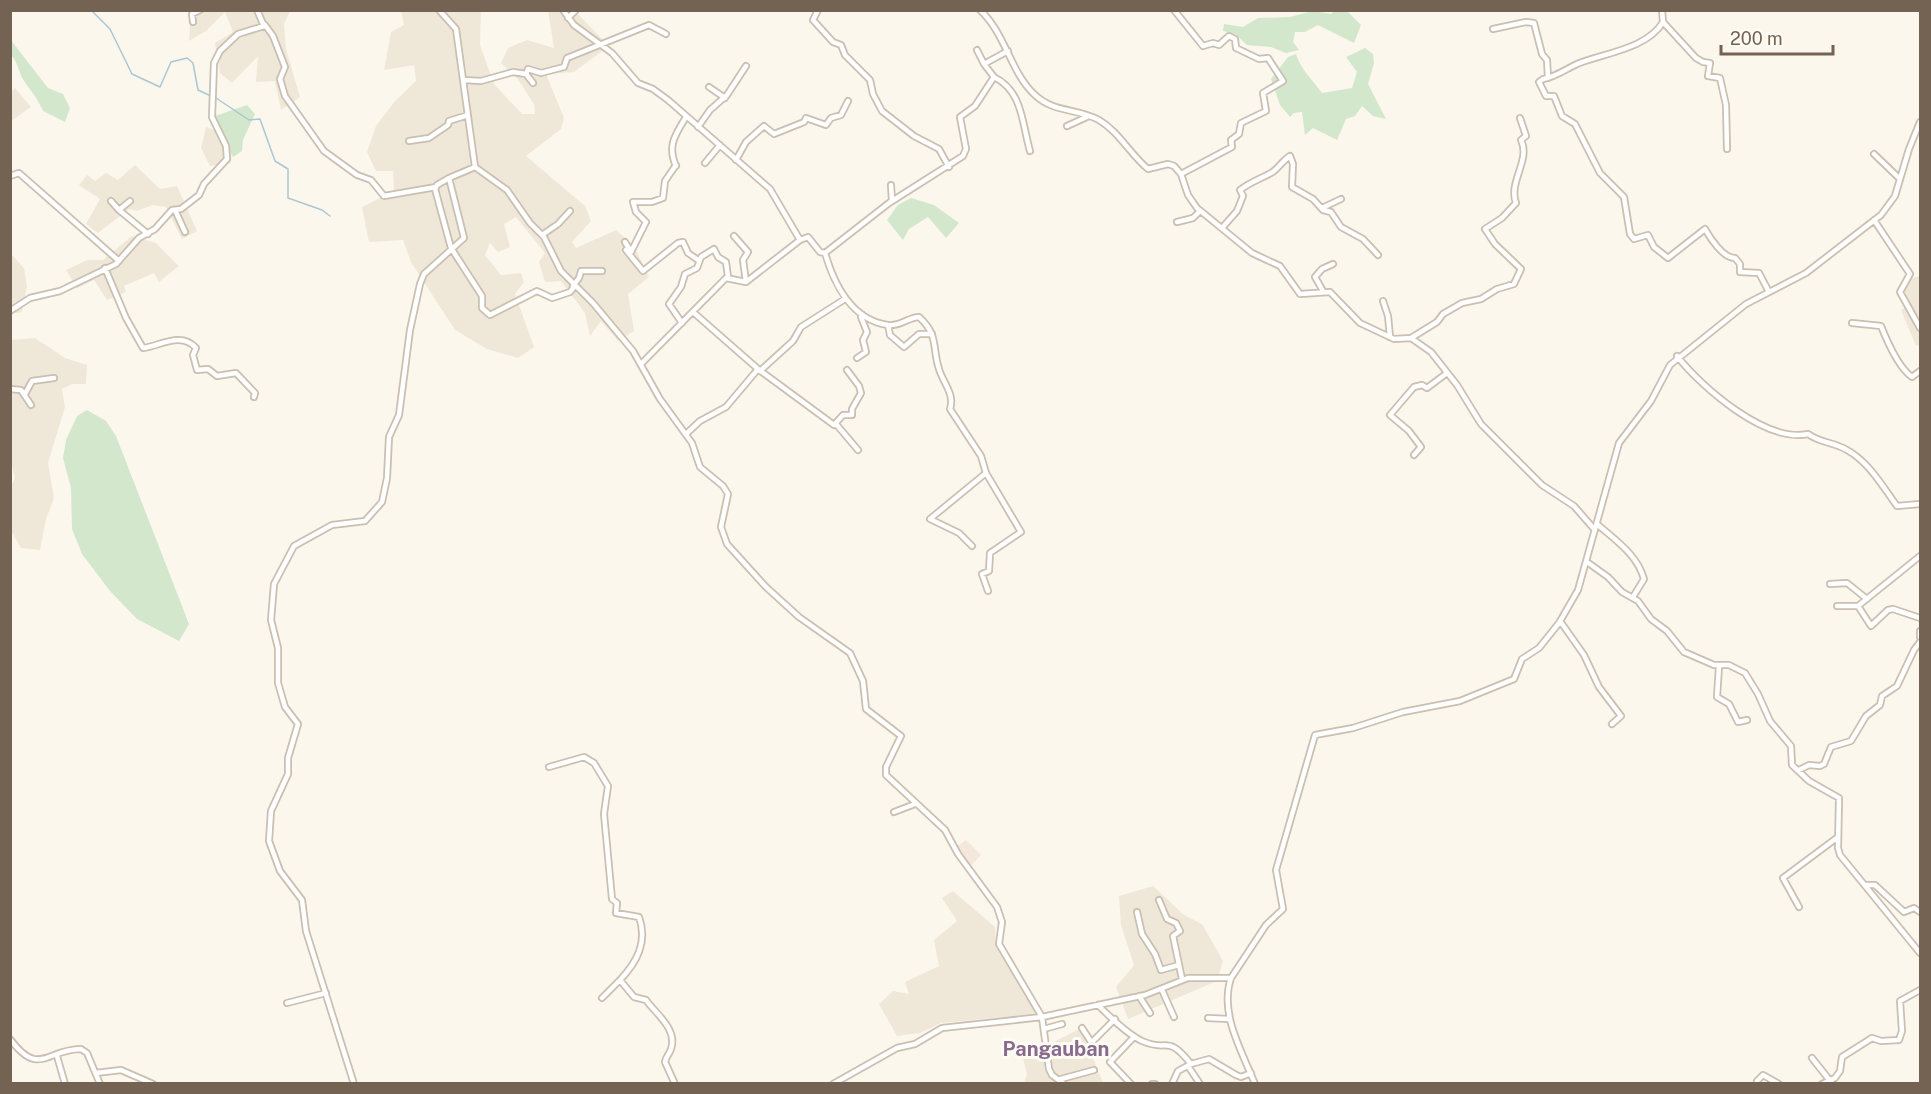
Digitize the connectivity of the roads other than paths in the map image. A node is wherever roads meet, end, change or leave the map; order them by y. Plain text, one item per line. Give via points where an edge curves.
1 (200, 10) edge
2 (257, 10) edge
3 (438, 10) edge
4 (563, 10) edge
5 (576, 10) edge
6 (818, 10) edge
7 (980, 10) edge
8 (1174, 10) edge
9 (1662, 10) edge
10 (568, 18) junction
11 (193, 22) dead end
12 (1664, 22) junction
13 (265, 25) junction
14 (1493, 29) dead end
15 (666, 34) dead end
16 (598, 44) junction
17 (977, 50) dead end
18 (1008, 51) junction
19 (984, 64) junction
20 (746, 66) dead end
21 (526, 74) junction
22 (994, 77) junction
23 (1548, 78) junction
24 (464, 81) junction
25 (533, 83) dead end
26 (709, 87) dead end
27 (725, 98) junction
28 (848, 101) dead end
29 (468, 115) junction
30 (1089, 116) junction
31 (686, 117) junction
32 (1520, 118) dead end
33 (1920, 122) edge
34 (1067, 126) dead end
35 (698, 127) junction
36 (409, 141) dead end
37 (720, 145) junction
38 (1727, 150) dead end
39 (1030, 151) dead end
40 (1874, 154) dead end
41 (736, 160) junction
42 (705, 163) dead end
43 (475, 167) junction
44 (949, 167) junction
45 (1181, 174) junction
46 (10, 176) edge
47 (448, 178) junction
48 (1899, 178) junction
49 (891, 185) dead end
50 (436, 186) junction
51 (1341, 199) dead end
52 (111, 201) dead end
53 (130, 201) dead end
54 (892, 201) junction
55 (1322, 208) junction
56 (119, 210) junction
57 (175, 210) junction
58 (570, 211) dead end
59 (1200, 211) junction
60 (1874, 220) junction
61 (1177, 222) dead end
62 (1222, 228) junction
63 (185, 232) dead end
64 (148, 234) junction
65 (542, 235) junction
66 (734, 236) dead end
67 (800, 240) junction
68 (452, 250) junction
69 (825, 253) junction
70 (1378, 255) dead end
71 (698, 260) junction
72 (119, 261) junction
73 (1333, 264) dead end
74 (105, 268) junction
75 (602, 271) dead end
76 (728, 277) junction
77 (746, 282) junction
78 (573, 286) junction
79 (1323, 291) junction
80 (1769, 292) junction
81 (845, 299) junction
82 (1383, 301) dead end
83 (10, 311) edge
84 (693, 312) junction
85 (863, 315) junction
86 (682, 323) junction
87 (1852, 323) dead end
88 (888, 325) junction
89 (1920, 328) edge
90 (932, 334) junction
91 (1390, 337) junction
92 (1411, 338) junction
93 (1677, 356) junction
94 (857, 358) dead end
95 (641, 364) junction
96 (759, 370) junction
97 (847, 370) dead end
98 (1920, 370) edge
99 (1447, 373) junction
100 (54, 378) dead end
101 (10, 389) edge
102 (25, 394) junction
103 (254, 398) dead end
104 (31, 405) dead end
105 (836, 424) junction
106 (686, 434) junction
107 (858, 450) dead end
108 (1414, 455) dead end
109 (986, 473) junction
110 (1920, 504) edge
111 (1597, 524) junction
112 (1595, 530) junction
113 (972, 546) dead end
114 (1920, 556) edge
115 (1587, 562) junction
116 (1830, 584) dead end
117 (988, 591) dead end
118 (1633, 597) junction
119 (1867, 599) junction
120 (1837, 606) dead end
121 (1858, 606) junction
122 (1920, 618) edge
123 (1560, 621) junction
124 (1920, 631) edge
125 (1920, 637) edge
126 (1920, 642) edge
127 (1719, 666) junction
128 (1746, 720) dead end
129 (1612, 724) dead end
130 (549, 768) dead end
131 (1799, 770) junction
132 (915, 804) junction
133 (894, 812) dead end
134 (1838, 837) junction
135 (1865, 885) junction
136 (1159, 900) dead end
137 (1799, 907) dead end
138 (1137, 912) dead end
139 (1920, 912) edge
140 (1920, 953) edge
141 (1179, 965) junction
142 (1231, 978) junction
143 (1182, 979) junction
144 (620, 981) junction
145 (1162, 990) junction
146 (1920, 990) edge
147 (326, 993) junction
148 (1139, 996) junction
149 (602, 998) dead end
150 (287, 1003) dead end
151 (1098, 1005) junction
152 (1150, 1013) dead end
153 (1042, 1017) junction
154 (1174, 1017) dead end
155 (1208, 1018) dead end
156 (1115, 1019) junction
157 (1229, 1019) junction
158 (1062, 1024) dead end
159 (1082, 1028) dead end
160 (1044, 1029) junction
161 (1134, 1037) junction
162 (10, 1039) edge
163 (1092, 1042) junction
164 (1097, 1051) dead end
165 (57, 1056) junction
166 (1812, 1058) dead end
167 (1190, 1065) junction
168 (1094, 1070) dead end
169 (96, 1072) junction
170 (1251, 1073) junction
171 (1059, 1081) edge
172 (1757, 1081) dead end
173 (65, 1083) edge
174 (100, 1083) edge
175 (153, 1083) edge
176 (354, 1083) edge
177 (675, 1083) edge
178 (833, 1083) edge
179 (1131, 1083) edge
180 (1172, 1083) edge
181 (1200, 1083) edge
182 (1256, 1083) edge
183 (1779, 1083) edge
184 (1785, 1083) edge
185 (1822, 1083) edge
186 (1832, 1083) edge

1 - 11 street via 192,14
2 - 13 street
3 - 24 street via 455,26
4 - 10 street
5 - 10 street
6 - 44 street via 813,20 833,42 841,45 845,55 870,80 882,111 914,136 939,149
7 - 18 street via 996,26
8 - 45 street via 1203,46 1219,45 1229,36 1235,39 1236,48 1259,59 1268,58 1283,81 1262,94 1266,111 1241,123 1239,134 1231,140 1232,147
9 - 12 street
10 - 16 street
12 - 23 street via 1626,49 1577,64
12 - 38 street via 1696,58 1710,63 1708,76 1720,78 1726,105
13 - 50 street via 284,66 280,79 285,96 324,151 357,175 371,180 384,196
13 - 57 street via 238,34 215,60 212,117 226,146 227,159 199,195
14 - 23 street via 1534,23 1547,60
15 - 16 street via 649,25
16 - 21 street via 567,58 564,67 541,73 528,69
16 - 31 street via 612,53 638,82 655,90
17 - 19 street
18 - 19 street
18 - 30 street via 1036,97 1057,110
19 - 22 street
20 - 27 street
21 - 24 street via 513,72 481,81
21 - 25 street
22 - 39 street via 1008,84 1018,103
22 - 44 street via 975,106 960,117 966,149
23 - 80 street via 1539,84 1543,94 1554,96 1562,116 1575,124 1600,173 1624,197 1634,239 1648,236 1668,258 1705,229 1716,245 1730,258 1736,258 1740,272 1759,273
24 - 29 street
26 - 27 street
27 - 35 street
28 - 41 street via 841,115 832,117 826,125 806,118 774,134 764,126 746,142
29 - 36 street via 449,121 448,126 429,138
29 - 43 street
30 - 34 street
30 - 45 street via 1117,135 1148,169 1168,164
31 - 35 street
31 - 71 street via 671,142 676,166 665,181 663,198 633,202 635,211 646,222 631,252 626,243 624,249 643,271 678,243 683,242 688,253
32 - 92 street via 1526,150 1513,194 1516,203 1485,230 1521,269 1518,279 1481,299 1462,303
33 - 48 street
35 - 37 street
37 - 41 street
37 - 42 street
40 - 48 street
41 - 67 street via 770,189
43 - 47 street
43 - 65 street via 507,190
44 - 54 street
45 - 59 street via 1192,203
46 - 72 street via 19,173
47 - 50 street
47 - 68 street via 465,236
48 - 60 street via 1891,203
49 - 54 street
50 - 68 street
51 - 55 street
52 - 56 street
53 - 56 street
54 - 69 street
55 - 62 street via 1292,187 1290,156 1273,172 1240,190 1237,212
55 - 70 street
56 - 64 street
57 - 63 street
57 - 64 street
58 - 65 street
59 - 61 street via 1193,218
59 - 62 street
60 - 80 street via 1806,273
60 - 89 street via 1910,274 1900,292
62 - 79 street via 1252,253 1280,266 1300,294 1316,295
64 - 72 street via 139,238
65 - 78 street
66 - 77 street via 748,252 743,260
67 - 69 street via 808,237
67 - 77 street
68 - 78 street via 482,296 482,308 490,315 537,291 552,298 570,292
68 - 147 street via 432,266 420,284 399,415 389,437 387,478 379,507 365,521 332,525 294,546 274,584 271,620 278,648 279,691 298,724 286,782 271,811 269,841 280,871 301,896 306,931
69 - 81 street
71 - 76 street via 714,249 726,262
71 - 86 street via 697,268 685,274 669,304
72 - 74 street
73 - 79 street via 1322,268 1315,277
74 - 83 street via 60,291 28,299
74 - 103 street via 143,348 171,339 192,344 196,348 193,355 197,370 208,369 217,376 236,373 255,393
75 - 78 street via 581,271
76 - 77 street
76 - 84 street
78 - 95 street via 593,303
79 - 91 street via 1330,292 1360,323
80 - 93 street via 1746,304
81 - 85 street
81 - 96 street via 801,327 793,341
82 - 91 street
84 - 86 street
84 - 96 street
85 - 88 street
85 - 94 street via 866,352
86 - 95 street
87 - 98 street via 1881,326 1906,372 1912,377
88 - 90 street via 916,316
88 - 90 street via 890,335 904,347 919,334
90 - 109 street via 938,367 953,399 950,409 981,456
91 - 92 street
92 - 99 street via 1431,352
93 - 110 street via 1693,376 1746,416 1780,433 1798,437 1808,434 1847,450 1865,465 1897,506
93 - 111 street via 1619,443
95 - 106 street
96 - 105 street
96 - 106 street via 726,407
97 - 105 street via 861,393 852,415 843,416
99 - 108 street via 1427,388 1414,387 1390,415 1420,446
99 - 112 street via 1480,424 1542,486 1575,506
100 - 102 street via 32,381
101 - 102 street
102 - 104 street
105 - 107 street
106 - 132 street via 700,467 728,494 721,526 731,550 799,617 844,646 856,663 866,709 901,736 886,766 886,775
109 - 113 street via 930,519 958,533
109 - 117 street via 1021,532 990,553 989,571 982,574
111 - 112 street
111 - 118 street via 1639,564 1644,579
112 - 115 street
114 - 119 street
115 - 118 street
115 - 123 street via 1578,590
116 - 119 street via 1847,583
118 - 127 street via 1684,652
119 - 121 street
120 - 121 street
121 - 122 street via 1871,626 1893,609
123 - 129 street via 1621,716
123 - 142 street via 1535,652 1522,658 1517,675 1509,682 1452,703 1315,735 1277,862 1276,883 1282,911 1266,925
124 - 125 street
126 - 131 street via 1898,686 1884,694 1880,705 1866,716 1851,741 1831,747 1824,764
127 - 128 street via 1717,697 1729,704 1738,722
127 - 131 street via 1729,665 1748,677 1770,721 1791,746 1792,765
130 - 144 street via 584,757 594,764 608,786 604,814 612,899 617,903 616,913 639,917 643,932 635,963
131 - 134 street via 1809,781 1839,798
132 - 133 street
132 - 153 street via 945,830 997,907 1002,922 999,944
134 - 135 street via 1840,855
134 - 137 street via 1783,878
135 - 139 street via 1875,885 1904,912 1914,908
135 - 140 street
136 - 141 street via 1167,920 1180,931 1173,936
138 - 141 street via 1144,941 1155,954 1160,969
141 - 143 street
142 - 143 street
142 - 157 street
143 - 145 street
144 - 149 street
144 - 177 street via 666,1021 672,1048 665,1062
145 - 148 street
145 - 154 street
146 - 186 street via 1900,1001 1899,1040 1870,1039 1842,1057 1840,1071
147 - 150 street
147 - 176 street
148 - 151 street
148 - 152 street
151 - 153 street
151 - 156 street
153 - 160 street
153 - 178 street via 942,1028
155 - 157 street
156 - 161 street
156 - 163 street
157 - 170 street
158 - 160 street
159 - 163 street
160 - 171 street via 1049,1069
161 - 167 street via 1176,1046
161 - 179 street via 1110,1062
162 - 165 street via 29,1059
163 - 164 street
165 - 169 street via 81,1049
165 - 173 street
166 - 186 street
167 - 170 street via 1209,1059 1241,1077
167 - 180 street via 1176,1073
167 - 181 street
168 - 171 street
169 - 174 street
169 - 175 street via 121,1070
170 - 182 street
172 - 183 street via 1763,1075
183 - 184 street
185 - 186 street

